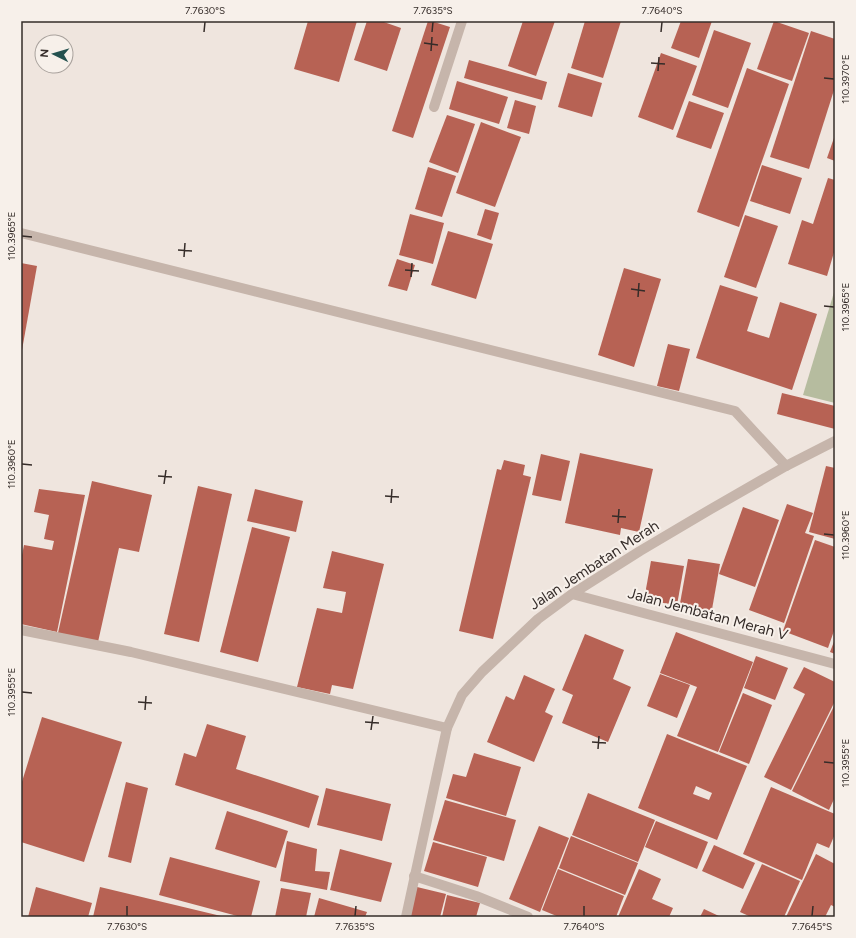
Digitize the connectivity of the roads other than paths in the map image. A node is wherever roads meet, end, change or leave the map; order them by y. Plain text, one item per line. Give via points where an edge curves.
1 (462, 21) edge
2 (434, 107) dead end
3 (21, 233) edge
4 (835, 442) edge
5 (786, 466) junction
6 (572, 594) junction
7 (21, 630) edge
8 (835, 664) edge
9 (447, 728) junction
10 (414, 876) junction
11 (406, 917) edge
12 (528, 917) edge

1 - 2 street
3 - 5 street via 735,411
4 - 5 street, Jalan Jembatan Merah
5 - 6 street, Jalan Jembatan Merah
6 - 8 street, Jalan Jembatan Merah V
6 - 9 street, Jalan Jembatan Merah via 538,619 482,672 462,694
7 - 9 street via 131,652
9 - 10 street, Jalan Jembatan Merah
10 - 11 street, Jalan Jembatan Merah
10 - 12 street via 476,896

